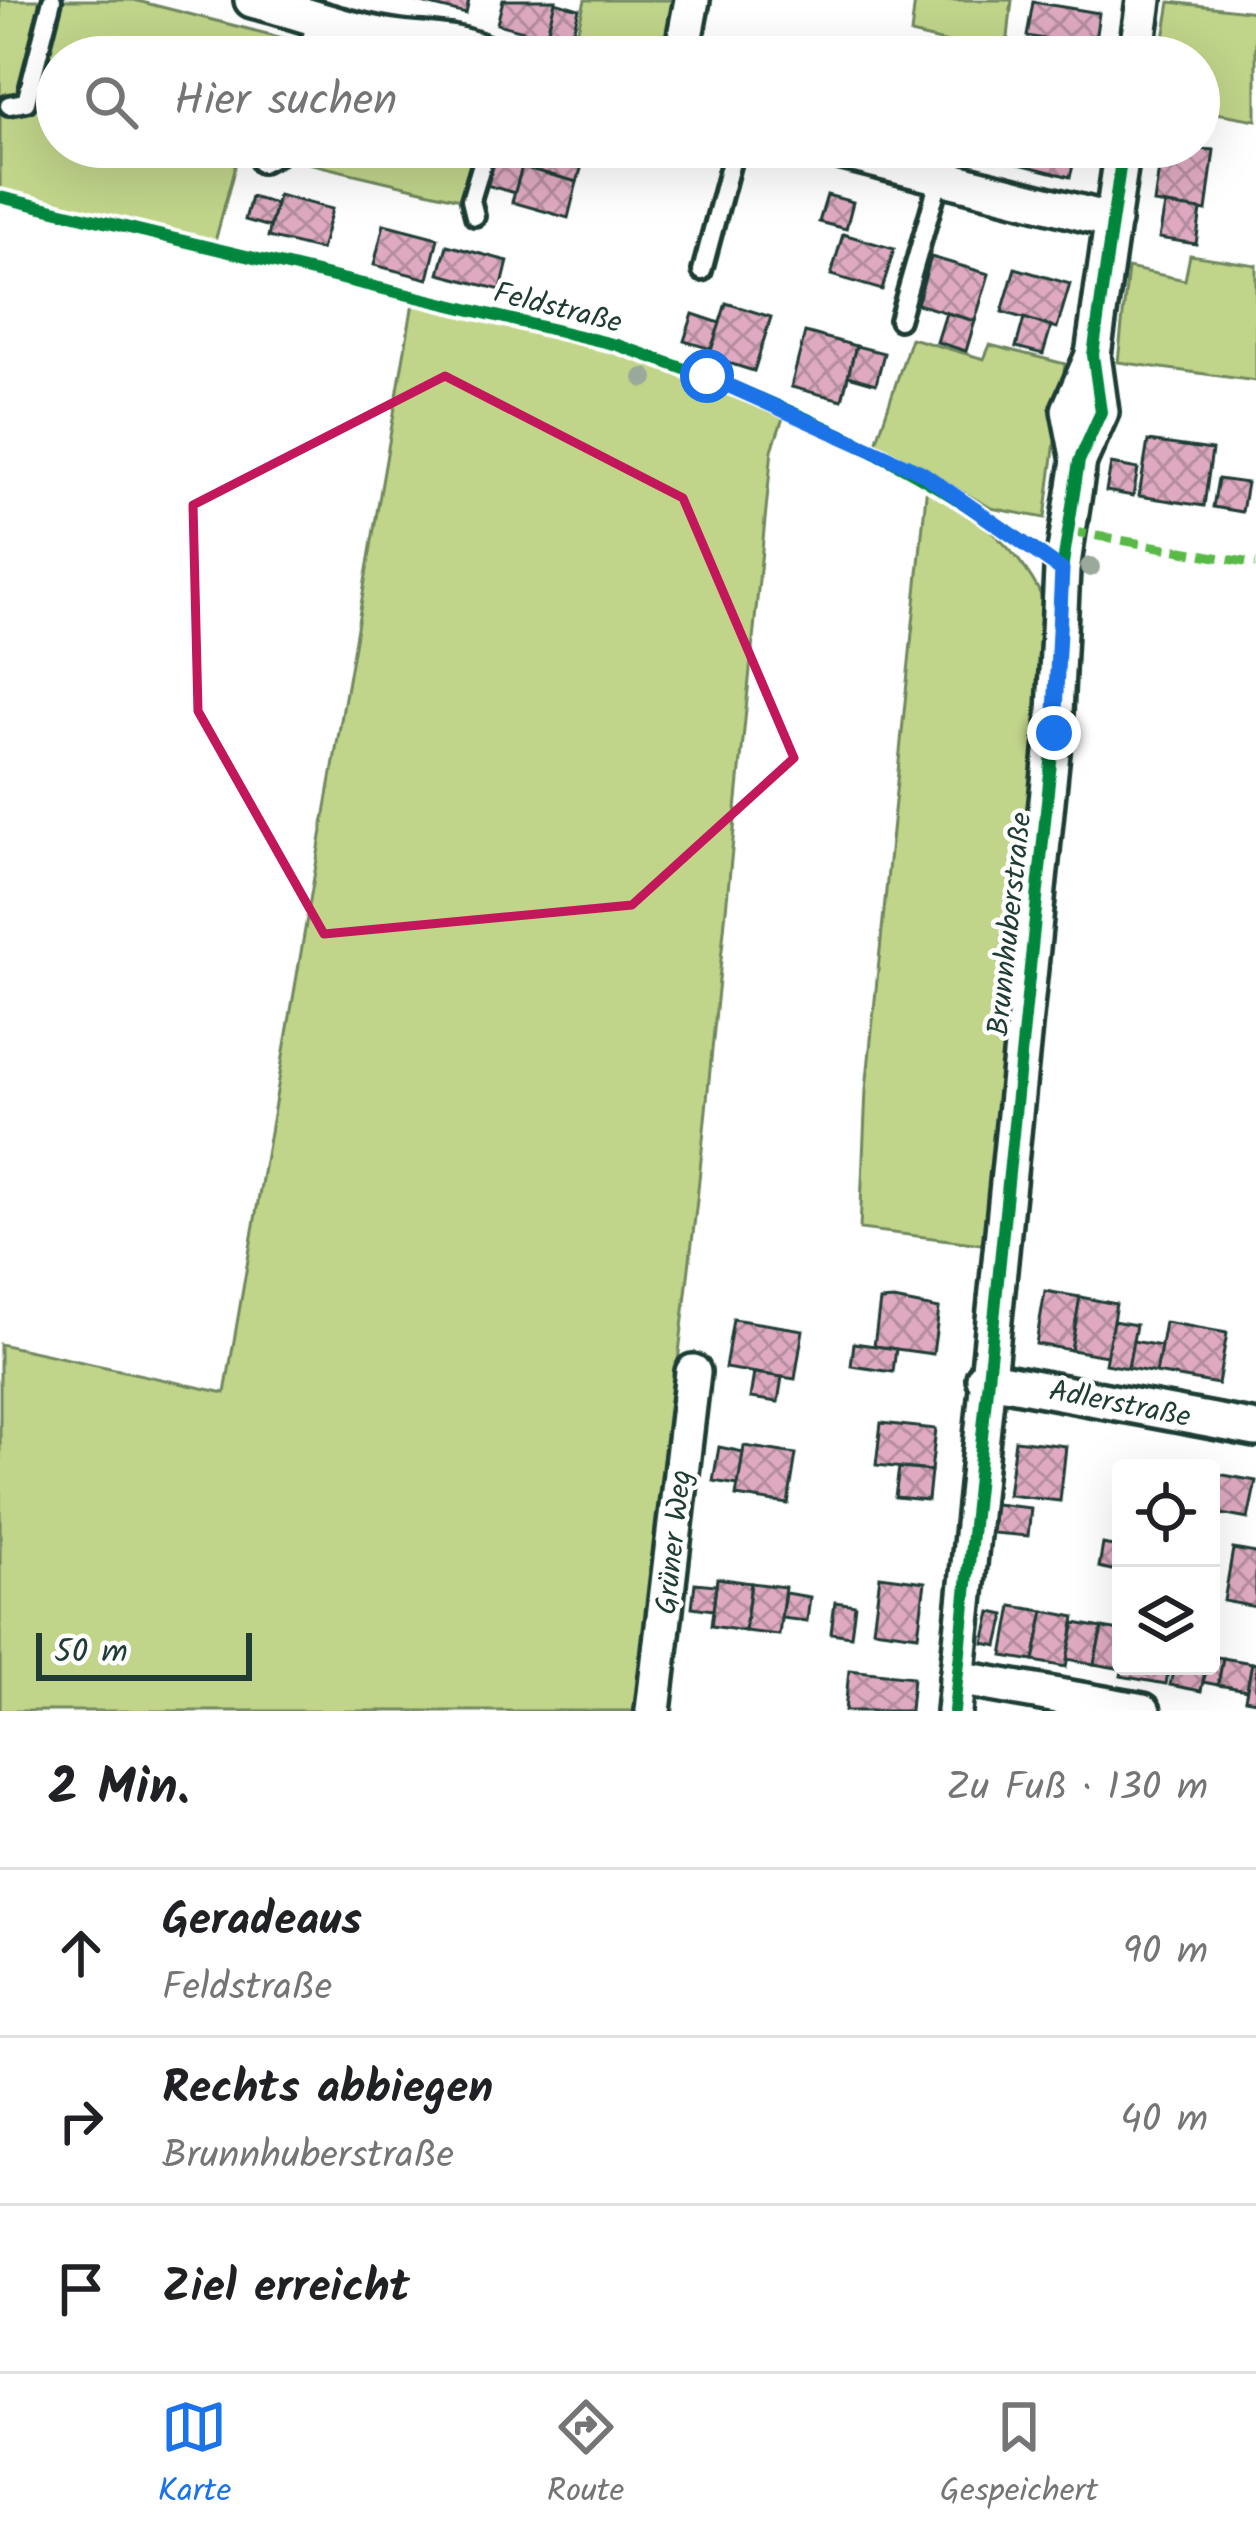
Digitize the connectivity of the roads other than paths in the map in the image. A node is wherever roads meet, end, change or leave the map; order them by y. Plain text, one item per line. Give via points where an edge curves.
1 (52, 0) edge
2 (252, 0) edge
3 (692, 0) edge
4 (1144, 0) edge
5 (317, 16) junction
6 (43, 36) edge
7 (312, 36) edge
8 (392, 36) edge
9 (685, 36) edge
10 (1139, 36) edge
11 (36, 63) edge
12 (9, 105) dead end
13 (481, 168) edge
14 (729, 168) edge
15 (905, 168) edge
16 (1120, 168) edge
17 (940, 177) junction
18 (475, 215) dead end
19 (1112, 221) junction
20 (702, 271) dead end
21 (899, 320) dead end
22 (693, 1372) dead end
23 (985, 1378) junction
24 (1256, 1429) edge
25 (955, 1695) edge
26 (652, 1711) edge
27 (1143, 1711) edge

1 - 6 lane
2 - 5 street
3 - 9 street
4 - 10 street
5 - 7 lane
5 - 8 street
11 - 12 lane via 26,102
13 - 18 lane
14 - 20 lane
15 - 17 street
16 - 19 street, Brunnhuberstraße
17 - 19 street
17 - 21 lane
19 - 23 street, Brunnhuberstraße via 1093,355 1069,410 1079,461
22 - 26 street, Grüner Weg
23 - 24 street, Adlerstraße
23 - 25 street, Brunnhuberstraße
25 - 27 street

